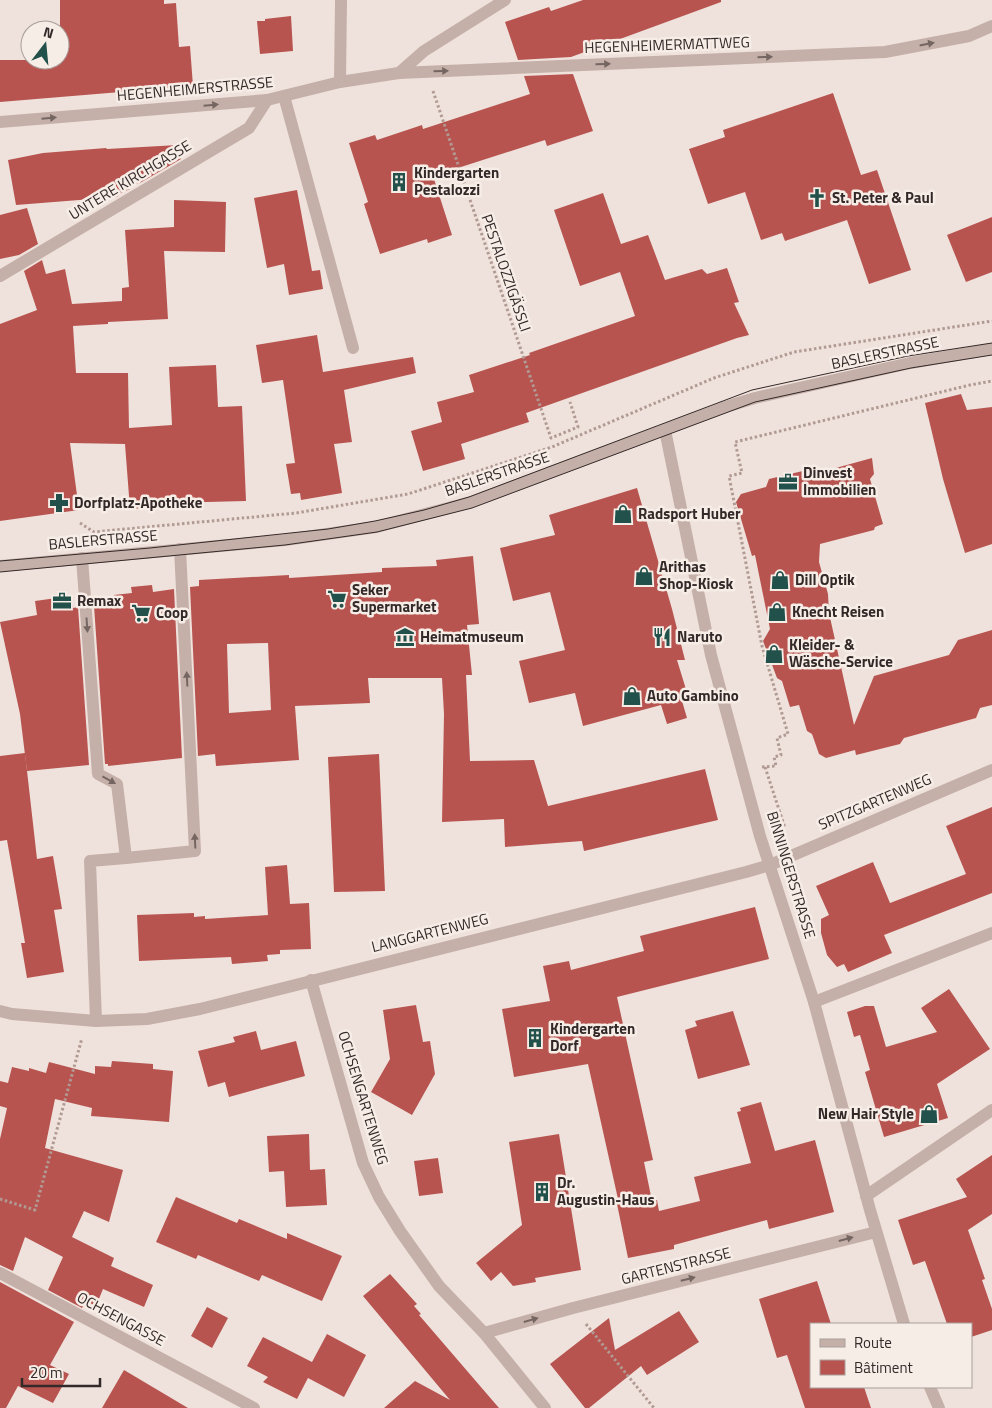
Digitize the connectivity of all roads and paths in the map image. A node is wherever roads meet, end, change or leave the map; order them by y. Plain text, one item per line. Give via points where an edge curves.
1 (341, 0) edge
2 (505, 0) edge
3 (992, 26) edge
4 (426, 72) junction
5 (399, 73) junction
6 (340, 82) junction
7 (284, 96) junction
8 (267, 100) junction
9 (0, 122) edge
10 (0, 276) edge
11 (992, 321) edge
12 (353, 348) dead end
13 (992, 350) edge
14 (992, 381) edge
15 (570, 402) dead end
16 (665, 430) junction
17 (565, 433) junction
18 (566, 440) junction
19 (80, 523) dead end
20 (180, 549) junction
21 (82, 558) junction
22 (0, 566) edge
23 (992, 770) edge
24 (785, 828) dead end
25 (126, 858) junction
26 (770, 865) junction
27 (992, 933) edge
28 (311, 980) junction
29 (814, 1002) junction
30 (0, 1011) edge
31 (91, 1021) junction
32 (992, 1110) edge
33 (866, 1196) junction
34 (0, 1199) edge
35 (876, 1232) junction
36 (0, 1274) edge
37 (573, 1308) junction
38 (904, 1323) edge
39 (484, 1333) junction
40 (930, 1388) edge
41 (254, 1408) edge
42 (545, 1408) edge
43 (654, 1408) edge
44 (939, 1408) edge

1 - 6 street
2 - 5 street via 424,52
4 -> 3 street, HEGENHEIMERMATTWEG via 885,52 969,36
4 - 5 street, HEGENHEIMERMATTWEG
4 - 17 path, PESTALOZZIGÄSSLI via 551,438
5 - 6 street, HEGENHEIMERMATTWEG
6 - 7 street, HEGENHEIMERSTRASSE
7 - 8 street, HEGENHEIMERSTRASSE
7 - 12 street
9 -> 8 street, HEGENHEIMERSTRASSE
8 - 10 street, UNTERE KIRCHGASSE via 250,128
11 - 18 path via 794,352 714,378
13 - 16 street, BASLERSTRASSE via 910,363 755,398
14 - 24 path via 735,442 742,473 730,476 762,646 788,734 777,738 781,755 774,757 776,766 764,767
15 - 17 path via 578,427
16 - 20 street, BASLERSTRASSE via 471,502 376,527 285,540
16 - 26 street, BINNINGERSTRASSE via 711,655
17 - 18 path
18 - 19 path via 408,494 296,513 94,532
20 - 21 street, BASLERSTRASSE
25 -> 20 street via 195,851
21 - 22 street, BASLERSTRASSE
21 -> 25 street via 98,774 116,784
23 - 26 street, SPITZGARTENWEG
25 - 31 street via 90,861
26 - 28 street, LANGGARTENWEG
26 - 29 street, BINNINGERSTRASSE
27 - 29 street
28 - 31 street, LANGGARTENWEG via 200,1009 147,1019
28 - 39 street, OCHSENGARTENWEG via 363,1163 379,1197 439,1286
29 - 33 street, BINNINGERSTRASSE
30 - 31 street, LANGGARTENWEG
31 - 34 path via 35,1210
32 - 33 street
33 - 35 street, BINNINGERSTRASSE
37 -> 35 street, GARTENSTRASSE
35 - 38 street, BINNINGERSTRASSE
36 - 41 street, OCHSENGASSE
39 -> 37 street, GARTENSTRASSE
37 - 43 path
39 - 42 street, OCHSENGARTENWEG
40 - 44 street

